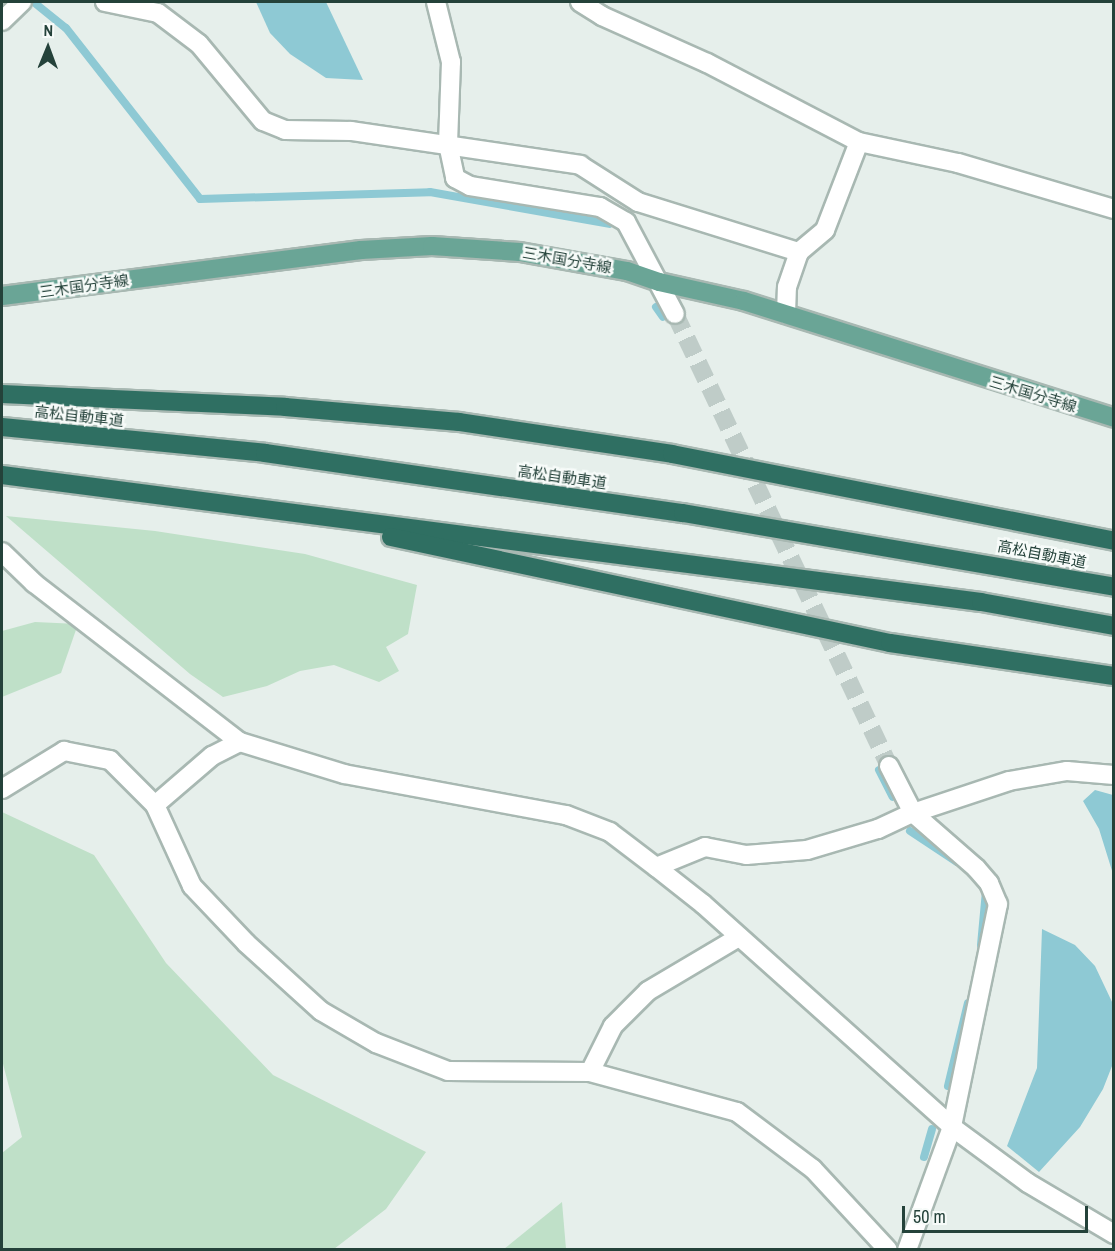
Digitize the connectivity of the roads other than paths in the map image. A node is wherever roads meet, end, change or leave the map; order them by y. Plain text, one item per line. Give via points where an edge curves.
1 (22, 2) edge
2 (105, 2) edge
3 (436, 2) edge
4 (580, 2) edge
5 (2, 21) edge
6 (859, 142) junction
7 (448, 144) junction
8 (1113, 209) edge
9 (799, 252) junction
10 (659, 282) junction
11 (2, 296) edge
12 (675, 314) tunnel mouth
13 (786, 314) junction
14 (2, 394) edge
15 (1113, 418) edge
16 (2, 427) edge
17 (2, 475) edge
18 (260, 509) junction
19 (1113, 541) edge
20 (2, 552) edge
21 (1113, 586) edge
22 (1113, 626) edge
23 (1113, 676) edge
24 (240, 742) junction
25 (889, 766) tunnel mouth
26 (1113, 775) edge
27 (2, 789) edge
28 (155, 805) junction
29 (913, 813) junction
30 (656, 867) junction
31 (739, 937) junction
32 (590, 1072) junction
33 (952, 1127) junction
34 (1113, 1234) edge
35 (888, 1250) edge
36 (907, 1250) edge

1 - 5 street
2 - 7 street via 158,13 166,19 199,44 263,121 285,130 351,131
3 - 7 street via 451,62
4 - 6 street
6 - 8 street via 958,163
6 - 9 street via 825,230
7 - 9 street via 580,165 638,202
7 - 10 street via 455,178 470,186 600,207 626,222
9 - 13 street via 787,287
10 - 11 main road, 三木国分寺線 via 627,271 520,252 432,246 287,256
10 - 12 street
10 - 13 main road, 三木国分寺線
13 - 15 main road, 三木国分寺線
14 - 19 highway via 285,407 459,422 672,453
16 - 21 highway, 高松自動車道 via 265,453 683,513
17 - 18 highway
18 - 22 highway via 981,602
18 - 23 highway via 890,643
20 - 24 street via 34,583
24 - 28 street via 212,756
24 - 30 street via 344,774 566,815 610,832
25 - 29 street
26 - 29 street via 1067,771 1044,774 1009,781
27 - 28 street via 64,751 110,760
28 - 32 street via 192,886 246,943 321,1011 376,1043 448,1071
29 - 30 street via 878,829 807,850 746,855 705,847
29 - 33 street via 976,868 989,883 998,904
30 - 31 street
31 - 32 street via 648,991 614,1026
31 - 33 street
32 - 35 street via 737,1112 813,1169
33 - 34 street via 1028,1183
33 - 36 street

